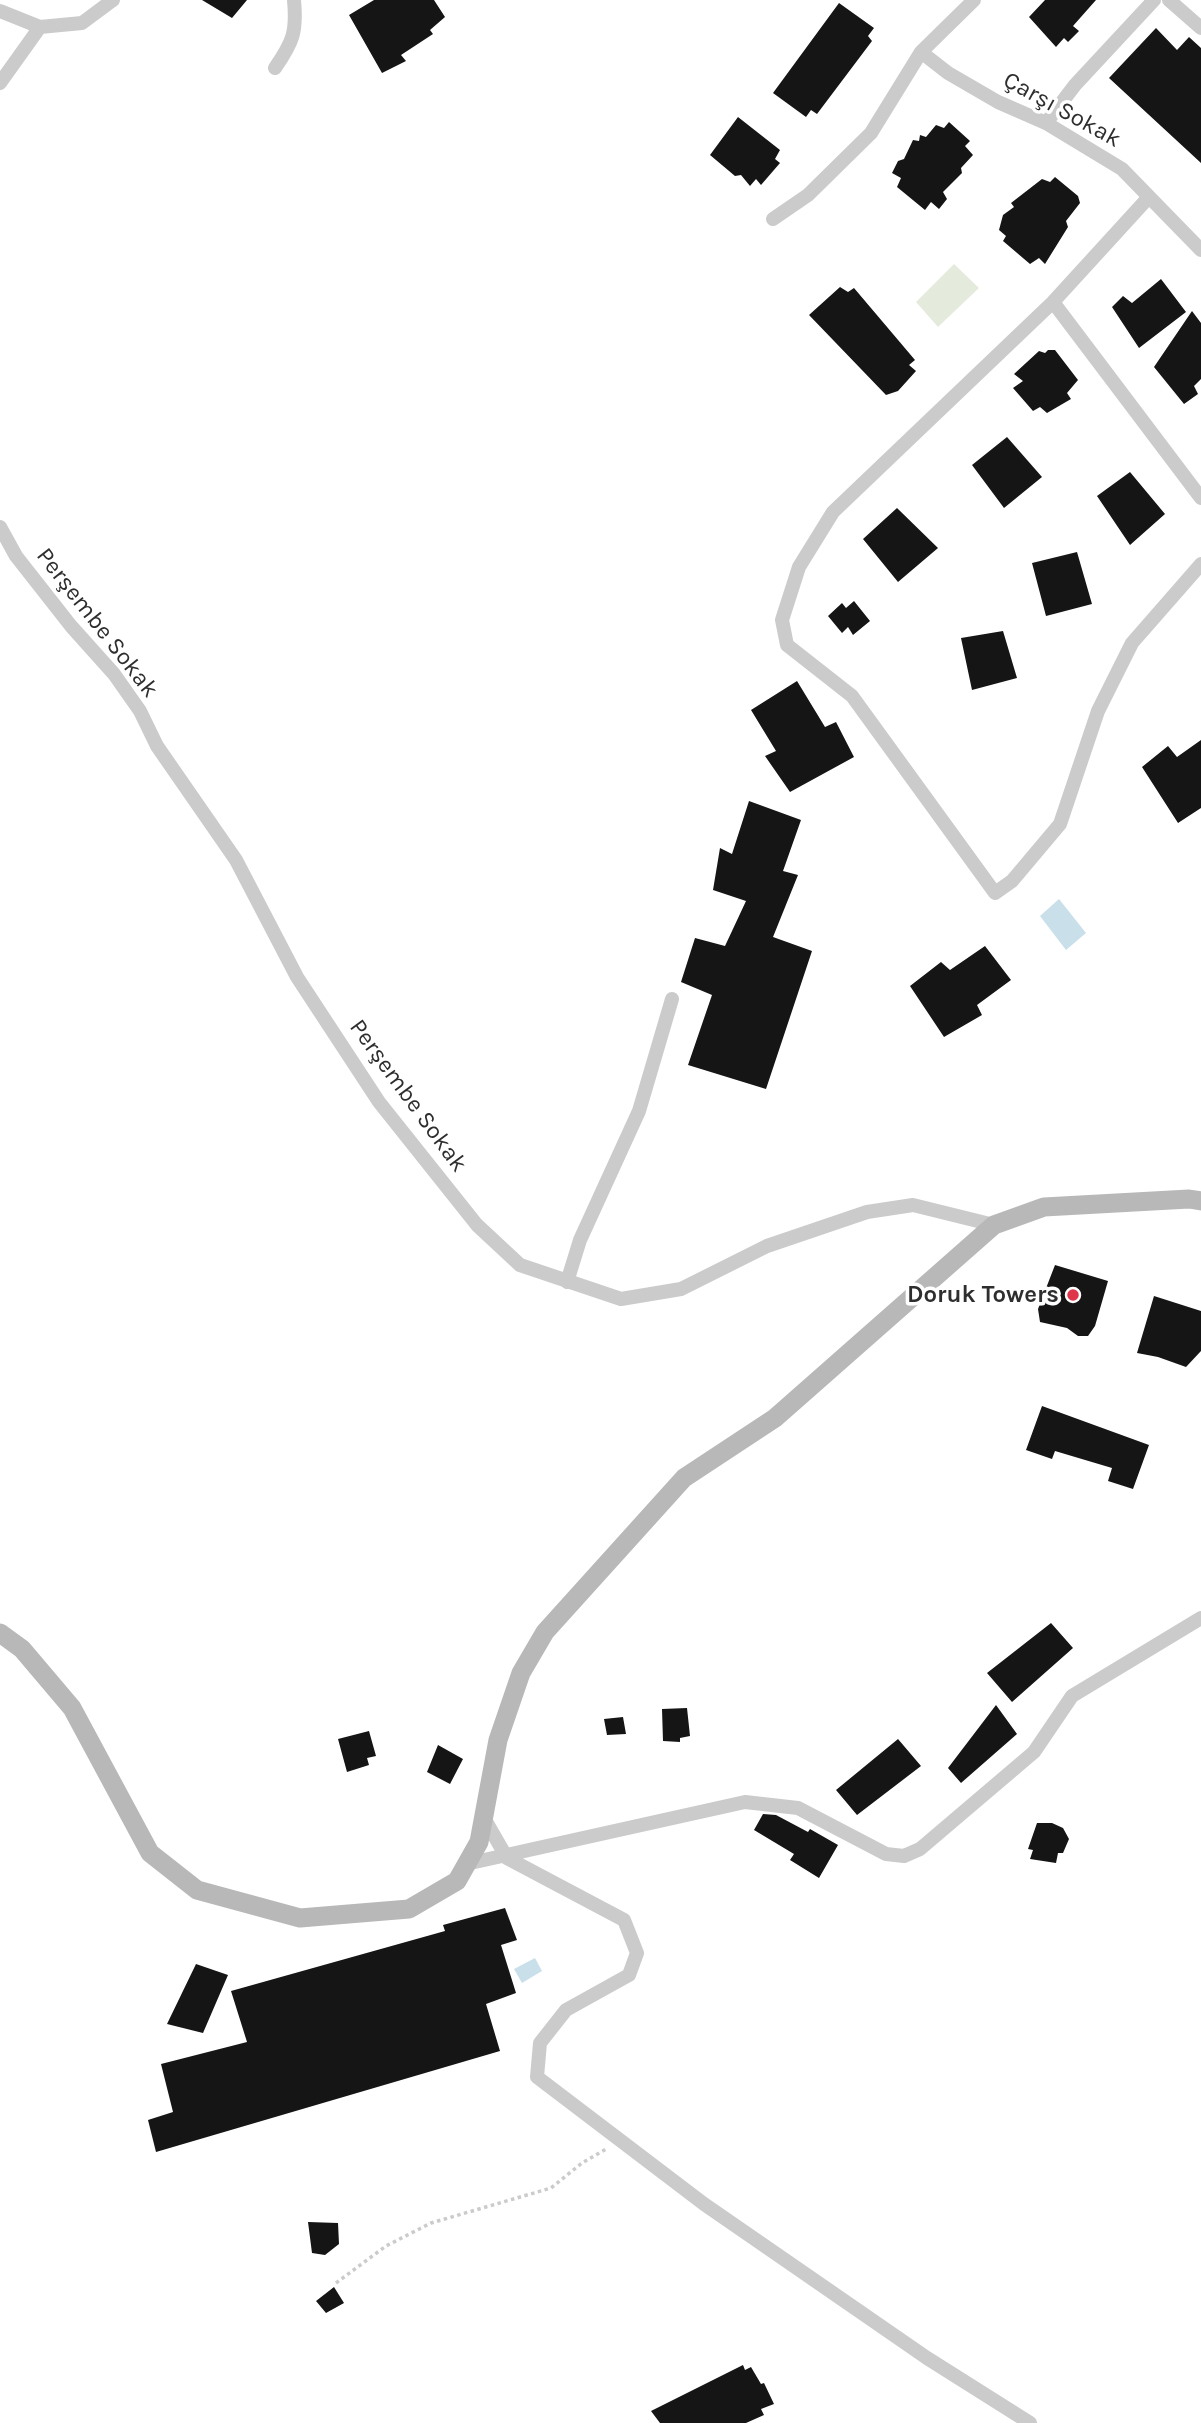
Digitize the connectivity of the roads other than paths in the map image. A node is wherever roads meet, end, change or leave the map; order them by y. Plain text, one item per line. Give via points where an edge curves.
1 (113, 0) edge
2 (294, 0) edge
3 (974, 0) edge
4 (1154, 0) edge
5 (1169, 0) edge
6 (0, 11) edge
7 (40, 27) junction
8 (1201, 28) edge
9 (921, 52) junction
10 (275, 68) dead end
11 (0, 83) edge
12 (1046, 123) junction
13 (1148, 198) junction
14 (773, 219) dead end
15 (1201, 250) edge
16 (1054, 302) junction
17 (1201, 498) edge
18 (0, 527) edge
19 (1201, 564) edge
20 (672, 999) dead end
21 (1201, 1201) edge
22 (994, 1226) junction
23 (567, 1282) junction
24 (1201, 1618) edge
25 (0, 1633) edge
26 (484, 1818) junction
27 (507, 1858) junction
28 (466, 1864) junction
29 (1030, 2423) edge

1 - 7 street via 82,23
2 - 10 street via 292,44
3 - 9 street
4 - 12 street
5 - 8 street
6 - 7 street
7 - 11 street
9 - 12 street, Çarşı Sokak via 958,79
9 - 14 street via 871,133 808,195
12 - 13 street, Çarşı Sokak via 1122,169
13 - 15 street, Çarşı Sokak
13 - 16 street
16 - 17 street
16 - 19 street via 833,512 799,566 782,620 787,645 852,696 995,893 1012,881 1060,824 1098,711 1132,643
18 - 23 street, Perşembe Sokak via 16,556 140,711 158,746 236,860 297,978 379,1102 477,1225 520,1265
20 - 23 street via 639,1111 580,1240
21 - 22 street via 1044,1207
22 - 23 street, Perşembe Sokak via 914,1205 867,1212 767,1246 681,1289 621,1299
22 - 26 street via 775,1418 684,1478 545,1632 521,1673 498,1740
24 - 27 street via 1072,1696 1034,1752 920,1849 904,1856 886,1854 798,1808 745,1802
25 - 28 street via 22,1649 72,1708 150,1853 197,1890 300,1918 409,1909 457,1881
26 - 27 street
26 - 28 street via 479,1842
27 - 28 street
27 - 29 street via 624,1920 637,1953 629,1975 566,2010 540,2043 537,2077 704,2204

